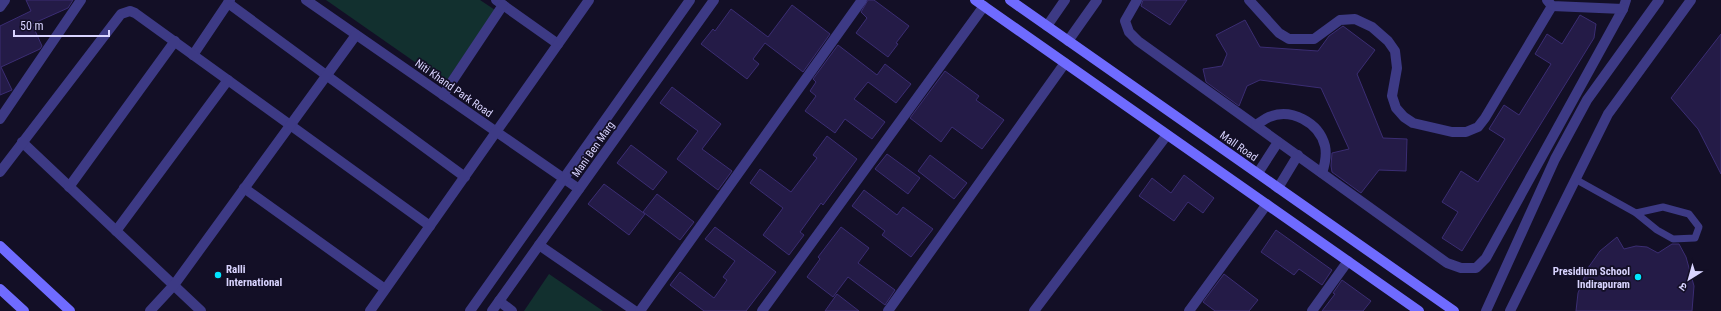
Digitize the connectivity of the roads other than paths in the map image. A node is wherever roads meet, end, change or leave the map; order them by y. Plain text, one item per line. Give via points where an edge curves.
1 (6, 0) edge
2 (81, 0) edge
3 (306, 0) edge
4 (589, 0) edge
5 (690, 0) edge
6 (714, 0) edge
7 (862, 0) edge
8 (1010, 0) edge
9 (1065, 0) edge
10 (1097, 0) edge
11 (1137, 0) edge
12 (1249, 0) edge
13 (1659, 0) edge
14 (1691, 0) edge
15 (229, 1) edge
16 (500, 3) edge
17 (980, 3) edge
18 (1550, 3) edge
19 (1624, 5) edge
20 (0, 7) edge
21 (1047, 26) junction
22 (356, 34) junction
23 (175, 41) junction
24 (1068, 41) junction
25 (558, 44) junction
26 (193, 54) junction
27 (1065, 63) junction
28 (326, 75) junction
29 (228, 80) junction
30 (443, 95) junction
31 (0, 119) edge
32 (290, 125) junction
33 (1256, 125) junction
34 (496, 132) junction
35 (1167, 135) junction
36 (22, 142) junction
37 (1278, 142) junction
38 (1298, 156) junction
39 (0, 172) edge
40 (1258, 173) junction
41 (1322, 173) junction
42 (465, 177) junction
43 (1575, 178) junction
44 (563, 179) junction
45 (69, 187) junction
46 (244, 188) junction
47 (1278, 188) junction
48 (579, 189) junction
49 (1267, 204) junction
50 (1636, 213) junction
51 (430, 226) junction
52 (116, 231) junction
53 (539, 245) junction
54 (0, 246) edge
55 (1348, 261) junction
56 (174, 285) junction
57 (0, 289) edge
58 (385, 289) junction
59 (499, 301) junction
60 (24, 311) edge
61 (70, 311) edge
62 (150, 311) edge
63 (201, 311) edge
64 (370, 311) edge
65 (470, 311) edge
66 (492, 311) edge
67 (512, 311) edge
68 (635, 311) edge
69 (640, 311) edge
70 (762, 311) edge
71 (888, 311) edge
72 (1034, 311) edge
73 (1189, 311) edge
74 (1312, 311) edge
75 (1419, 311) edge
76 (1454, 311) edge
77 (1486, 311) edge
78 (1510, 311) edge

1 - 20 street
2 - 31 street
3 - 22 street, Niti Khand Park Road
4 - 25 street, Niti Khand Park Road
5 - 44 street, Mani Ben Marg
6 - 48 street, Mani Ben Marg
7 - 69 street
8 - 21 street, Mall Road
9 - 21 street
10 - 24 street
11 - 33 street via 1125,22 1129,32
12 - 18 street via 1279,33 1289,39 1314,39 1340,20 1355,19 1372,27 1396,51 1397,68 1392,96 1396,108 1413,123 1452,132 1466,132 1478,127 1485,118
13 - 77 street via 1586,100 1555,160
14 - 43 street via 1608,114
15 - 26 street
15 - 28 street
16 - 25 street
16 - 30 street
17 - 27 street
17 - 70 street
18 - 19 street
19 - 41 street via 1486,258 1476,268 1461,268 1448,263
21 - 24 street, Mall Road
22 - 28 street
22 - 30 street, Niti Khand Park Road
23 - 26 street
23 - 36 street via 135,13 130,11 121,14
23 - 45 street
24 - 40 street, Mall Road
25 - 34 street, Niti Khand Park Road
26 - 29 street
27 - 35 street
27 - 71 street
28 - 32 street
28 - 42 street
29 - 32 street
29 - 52 street
30 - 34 street, Niti Khand Park Road
32 - 46 street
32 - 51 street
33 - 37 street
33 - 41 street via 1268,117 1282,114 1296,116 1309,122 1319,132 1325,145 1326,159
34 - 42 street
34 - 44 street
35 - 49 street
35 - 72 street
36 - 39 street
36 - 45 street
37 - 38 street
37 - 40 street
38 - 41 street
38 - 47 street
40 - 47 street, Mall Road
42 - 51 street
43 - 50 lane
43 - 78 street
44 - 48 street
44 - 65 street, Mani Ben Marg
45 - 52 street
46 - 56 street
46 - 58 street
47 - 76 street, Mall Road
48 - 53 street, Mani Ben Marg
49 - 55 street
49 - 73 street
50 - 50 lane via 1657,230 1674,239 1695,238 1699,227 1689,214 1663,207
51 - 58 street
52 - 56 street
53 - 59 street, Mani Ben Marg
53 - 68 street
54 - 61 street
55 - 74 street
55 - 75 street
56 - 62 street
56 - 63 street
57 - 60 street
58 - 64 street
59 - 66 street, Mani Ben Marg
59 - 67 street

